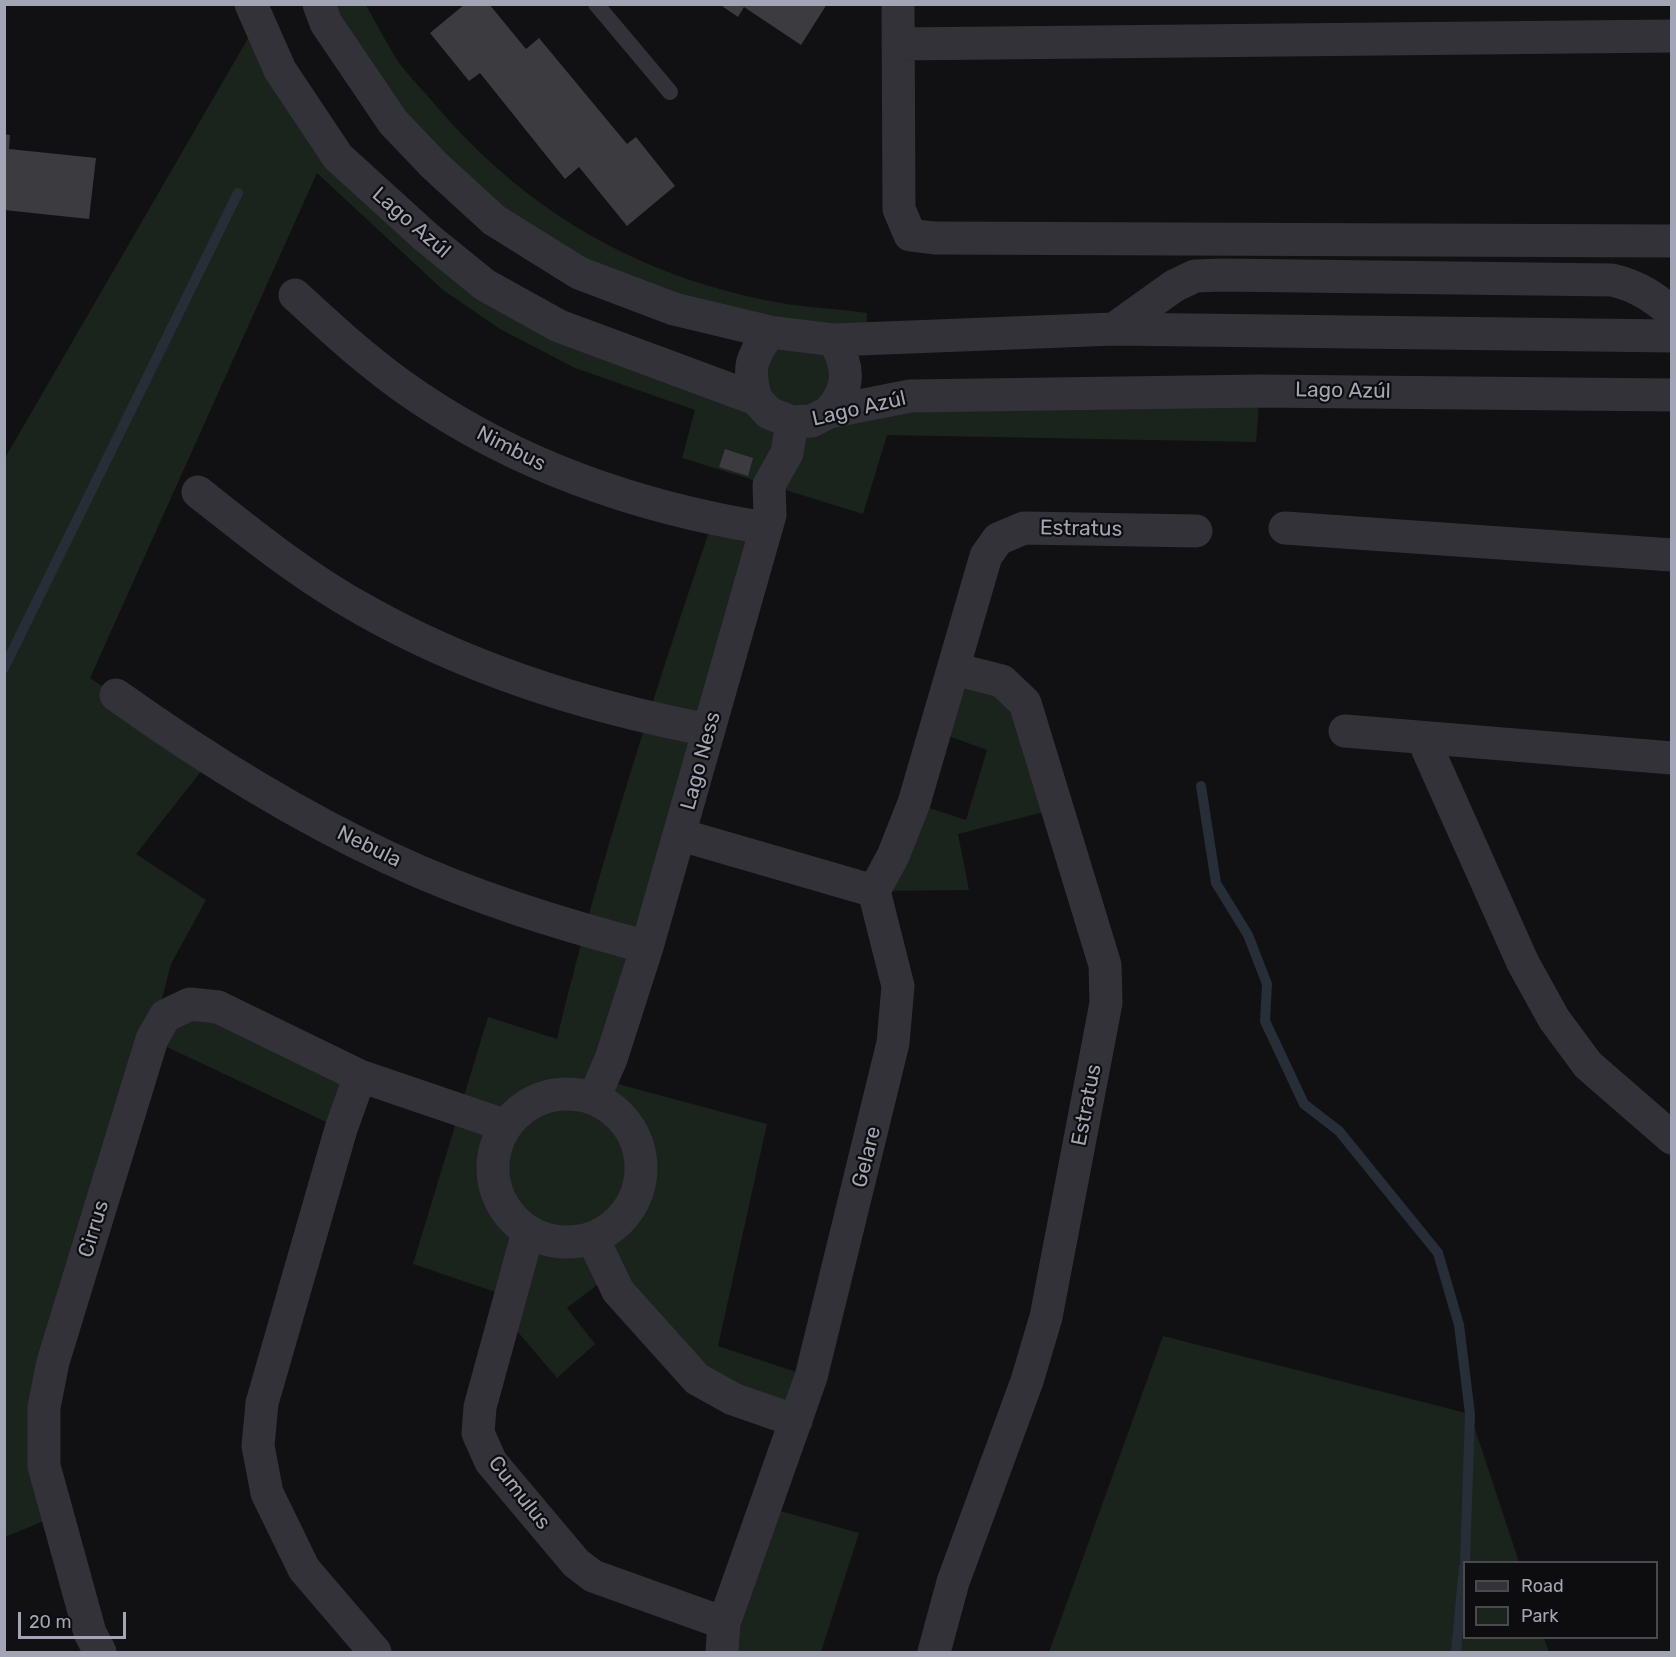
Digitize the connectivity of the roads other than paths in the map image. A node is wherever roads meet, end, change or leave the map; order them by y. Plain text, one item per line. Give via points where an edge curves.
1 (250, 4) edge
2 (319, 4) edge
3 (596, 4) edge
4 (898, 4) edge
5 (1671, 36) edge
6 (898, 44) junction
7 (670, 92) dead end
8 (1411, 239) junction
9 (1671, 241) edge
10 (1414, 279) junction
11 (295, 295) dead end
12 (1671, 313) edge
13 (1114, 329) junction
14 (770, 333) junction
15 (1671, 336) edge
16 (834, 340) junction
17 (1671, 395) edge
18 (756, 399) junction
19 (830, 412) junction
20 (790, 438) junction
21 (198, 492) dead end
22 (768, 522) junction
23 (1285, 528) dead end
24 (1196, 531) dead end
25 (1671, 555) edge
26 (954, 669) junction
27 (116, 695) dead end
28 (709, 730) junction
29 (1345, 730) dead end
30 (1423, 739) junction
31 (1671, 758) edge
32 (681, 835) junction
33 (874, 891) junction
34 (647, 947) junction
35 (360, 1076) junction
36 (594, 1098) junction
37 (504, 1125) junction
38 (1671, 1138) edge
39 (528, 1232) junction
40 (593, 1239) junction
41 (796, 1421) junction
42 (723, 1638) edge
43 (100, 1653) edge
44 (375, 1653) edge
45 (934, 1653) edge

1 - 18 street, Lago Azúl via 280,70 338,157 485,285 559,326
2 - 14 street via 326,23 393,122 494,220 579,273 674,309
3 - 7 lane
4 - 6 street
5 - 6 street
6 - 8 street via 899,209 910,235
8 - 9 street
8 - 10 street
10 - 12 street via 1612,280 1634,285
10 - 13 street via 1195,276 1174,286
11 - 22 street, Nimbus via 354,349 418,397 487,439 559,473 635,500 713,520
13 - 15 street
13 - 16 street
14 - 16 street
14 - 18 street via 752,361 750,378
16 - 19 street via 844,358 847,382
17 - 19 street, Lago Azúl via 1260,391 910,396
18 - 20 street, Lago Azúl
19 - 20 street, Lago Azúl
20 - 22 street, Lago Ness
21 - 28 street via 277,555 363,610 453,656 549,692
22 - 28 street, Lago Ness
23 - 25 street
24 - 26 street, Estratus via 1024,528 998,539 986,556
26 - 33 street, Estratus via 914,804
26 - 45 street, Estratus via 1002,681 1025,703 1105,965 1106,1003 1046,1317 1027,1381 953,1582
27 - 34 street, Nebula via 210,760 298,812 390,859 485,898
28 - 32 street, Lago Ness
29 - 30 street
30 - 31 street
30 - 38 street via 1523,963 1554,1019 1588,1065
32 - 33 street
32 - 34 street, Lago Ness
33 - 41 street, Gelare via 898,986 893,1043 811,1377
34 - 36 street, Lago Ness via 612,1059
35 - 37 street, Cirrus
35 - 43 street, Cirrus via 218,1007 190,1004 165,1016 152,1039 53,1362 44,1407 44,1466 90,1633
35 - 44 street via 262,1403 258,1446 267,1493 304,1569
36 - 37 street via 560,1093 529,1103
36 - 40 street via 620,1114 640,1147 641,1184 624,1218
37 - 39 street via 491,1162 499,1201
39 - 40 street via 560,1243
39 - 42 street, Cumulus via 480,1407 478,1433 491,1462 576,1563 593,1576
40 - 41 street via 618,1291 697,1379 733,1399
41 - 42 street, Gelare

